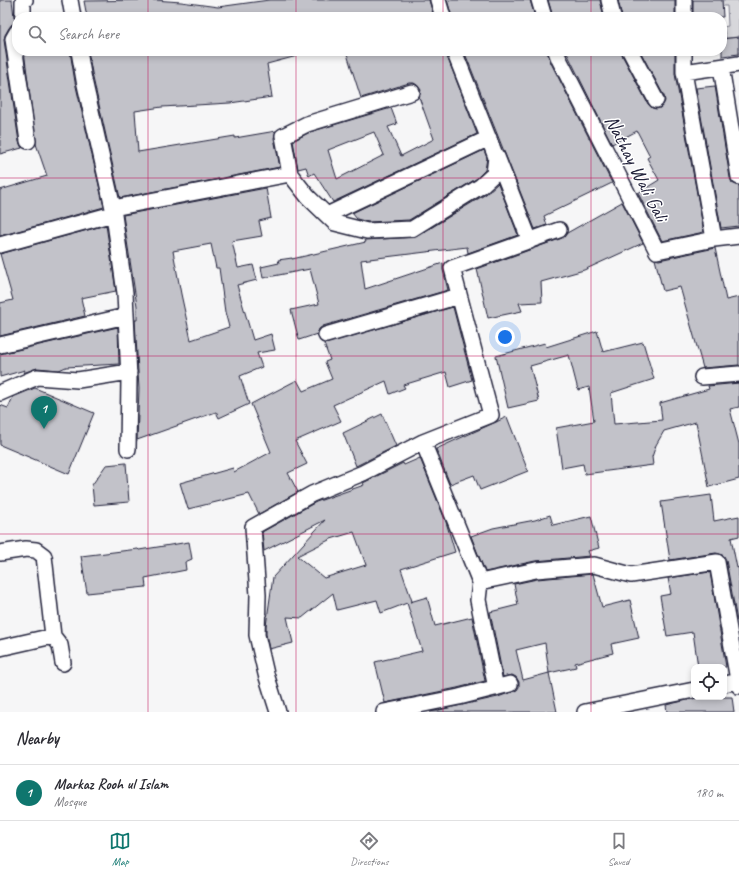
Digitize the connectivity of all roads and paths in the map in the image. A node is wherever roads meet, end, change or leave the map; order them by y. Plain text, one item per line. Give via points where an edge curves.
1 (25, 0) edge
2 (70, 0) edge
3 (438, 0) edge
4 (539, 0) edge
5 (609, 0) edge
6 (684, 0) edge
7 (23, 12) edge
8 (72, 12) edge
9 (442, 12) edge
10 (543, 12) edge
11 (612, 12) edge
12 (684, 12) edge
13 (15, 56) edge
14 (80, 56) edge
15 (456, 56) edge
16 (558, 56) edge
17 (633, 56) edge
18 (684, 56) edge
19 (739, 64) edge
20 (721, 67) junction
21 (684, 72) junction
22 (412, 92) dead end
23 (656, 100) dead end
24 (735, 126) edge
25 (489, 138) junction
26 (28, 142) dead end
27 (496, 156) junction
28 (290, 174) junction
29 (739, 177) edge
30 (113, 211) junction
31 (327, 215) junction
32 (559, 230) dead end
33 (739, 236) edge
34 (714, 239) junction
35 (530, 241) junction
36 (0, 245) edge
37 (459, 296) junction
38 (126, 316) junction
39 (326, 335) dead end
40 (0, 345) edge
41 (129, 372) junction
42 (739, 374) edge
43 (702, 377) dead end
44 (0, 393) edge
45 (423, 442) junction
46 (128, 449) dead end
47 (0, 553) edge
48 (480, 582) junction
49 (734, 629) edge
50 (53, 636) junction
51 (0, 648) edge
52 (63, 663) dead end
53 (734, 684) edge
54 (691, 691) edge
55 (405, 710) edge
56 (278, 712) edge
57 (384, 712) edge
58 (585, 712) edge

1 - 7 street
2 - 8 street
3 - 9 street
4 - 10 street
5 - 11 street
6 - 12 street
13 - 26 street
14 - 30 street
15 - 25 street
16 - 34 street, Nathay Wali Gali via 658,251
17 - 23 street
18 - 21 street
19 - 20 street
20 - 21 street
20 - 24 street
21 - 34 street
22 - 28 street via 307,124 282,136
24 - 29 street
25 - 27 street
25 - 31 street
27 - 31 street via 494,174 481,186 412,229 367,231 335,223
27 - 35 street
28 - 30 street
28 - 31 street via 308,197
30 - 36 street
30 - 38 street
32 - 35 street
33 - 34 street
35 - 37 street via 452,268
37 - 39 street
37 - 45 street via 491,415
38 - 40 street
38 - 41 street
41 - 44 street via 78,380 37,377
41 - 46 street
42 - 43 street
45 - 48 street
45 - 56 street via 312,494 253,527 258,595 257,635
47 - 50 street via 26,549 36,550 44,556
48 - 49 street via 536,570 594,565 631,575 717,562
48 - 55 street via 478,600 503,686
49 - 53 street
50 - 51 street
50 - 52 street via 60,644
54 - 58 street
55 - 57 street

